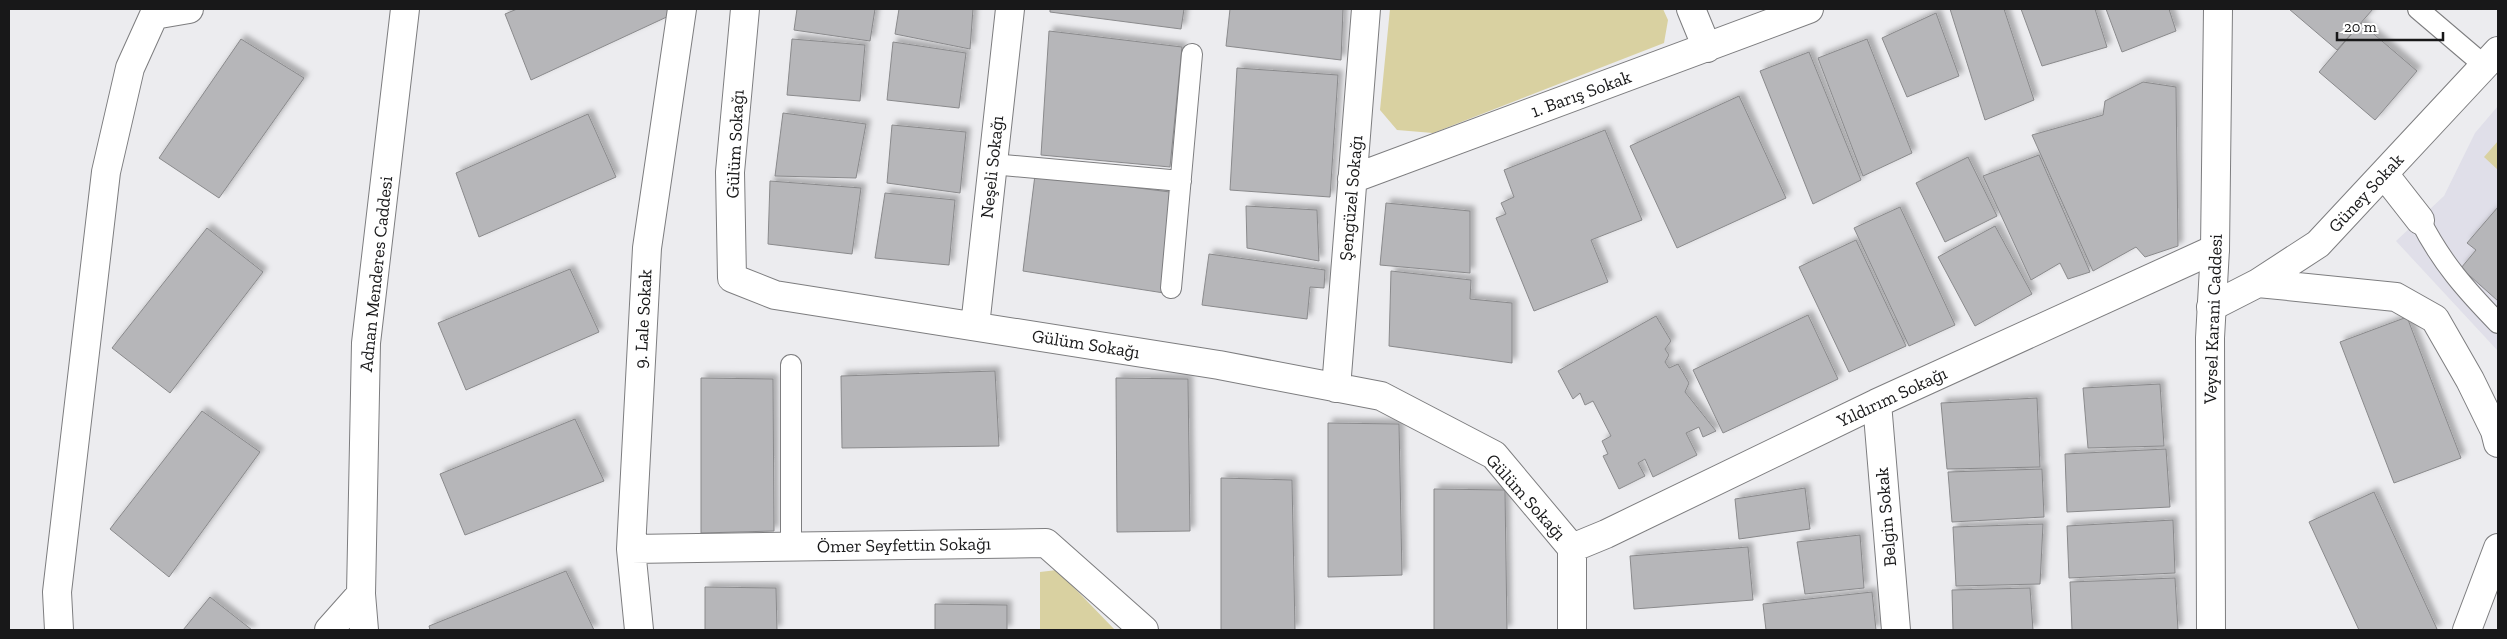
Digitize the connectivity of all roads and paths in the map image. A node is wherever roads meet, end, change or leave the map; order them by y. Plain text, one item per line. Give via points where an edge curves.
1 (189, 9) edge
2 (405, 9) edge
3 (682, 9) edge
4 (745, 9) edge
5 (1010, 9) edge
6 (1366, 9) edge
7 (1691, 9) edge
8 (1809, 9) edge
9 (2218, 9) edge
10 (2418, 9) edge
11 (1708, 48) junction
12 (1192, 54) dead end
13 (2492, 58) edge
14 (992, 164) junction
15 (2384, 174) junction
16 (1352, 179) junction
17 (1181, 181) junction
18 (2420, 220) joint
19 (2215, 249) junction
20 (2258, 283) junction
21 (1171, 288) dead end
22 (2211, 307) junction
23 (2498, 323) edge
24 (975, 326) junction
25 (791, 365) dead end
26 (1336, 388) junction
27 (1877, 403) junction
28 (2498, 443) edge
29 (791, 547) junction
30 (631, 548) junction
31 (1572, 548) junction
32 (2498, 548) edge
33 (361, 594) junction
34 (59, 630) edge
35 (329, 630) edge
36 (364, 630) edge
37 (639, 630) edge
38 (1144, 630) edge
39 (1572, 630) edge
40 (1896, 630) edge
41 (2211, 630) edge
42 (2467, 630) edge

1 - 34 street via 154,15 130,68 106,172 57,592
2 - 33 street, Adnan Menderes Caddesi via 366,343
3 - 30 street, 9. Lale Sokak via 647,248
4 - 24 street, Gülüm Sokağı via 730,172 732,278 775,295
5 - 14 street, Neşeli Sokağı
6 - 16 street, Şengüzel Sokağı
7 - 11 street
8 - 11 street, 1. Barış Sokak
9 - 19 street, Veysel Karani Caddesi
10 - 13 lane
11 - 16 street, 1. Barış Sokak
12 - 17 lane
13 - 15 street, Güney Sokak
14 - 17 lane
14 - 24 street, Neşeli Sokağı
15 - 18 street
15 - 20 street, Güney Sokak via 2318,244
16 - 26 street, Şengüzel Sokağı
17 - 21 lane
18 - 23 lane via 2434,248 2458,281
19 - 22 street, Veysel Karani Caddesi
19 - 27 street, Yıldırım Sokağı
20 - 22 street, Güney Sokak
20 - 28 street via 2396,297 2435,319 2470,380
22 - 41 street, Veysel Karani Caddesi
24 - 26 street, Gülüm Sokağı via 1219,365
25 - 29 lane
26 - 31 street, Gülüm Sokağı via 1381,396 1494,455
27 - 31 street, Yıldırım Sokağı
27 - 40 street, Belgin Sokak
29 - 30 street, Ömer Seyfettin Sokağı
29 - 38 street, Ömer Seyfettin Sokağı via 1046,543
30 - 37 street, 9. Lale Sokak
31 - 39 street, Gülüm Sokağı
32 - 42 street
33 - 35 street
33 - 36 street, Adnan Menderes Caddesi

